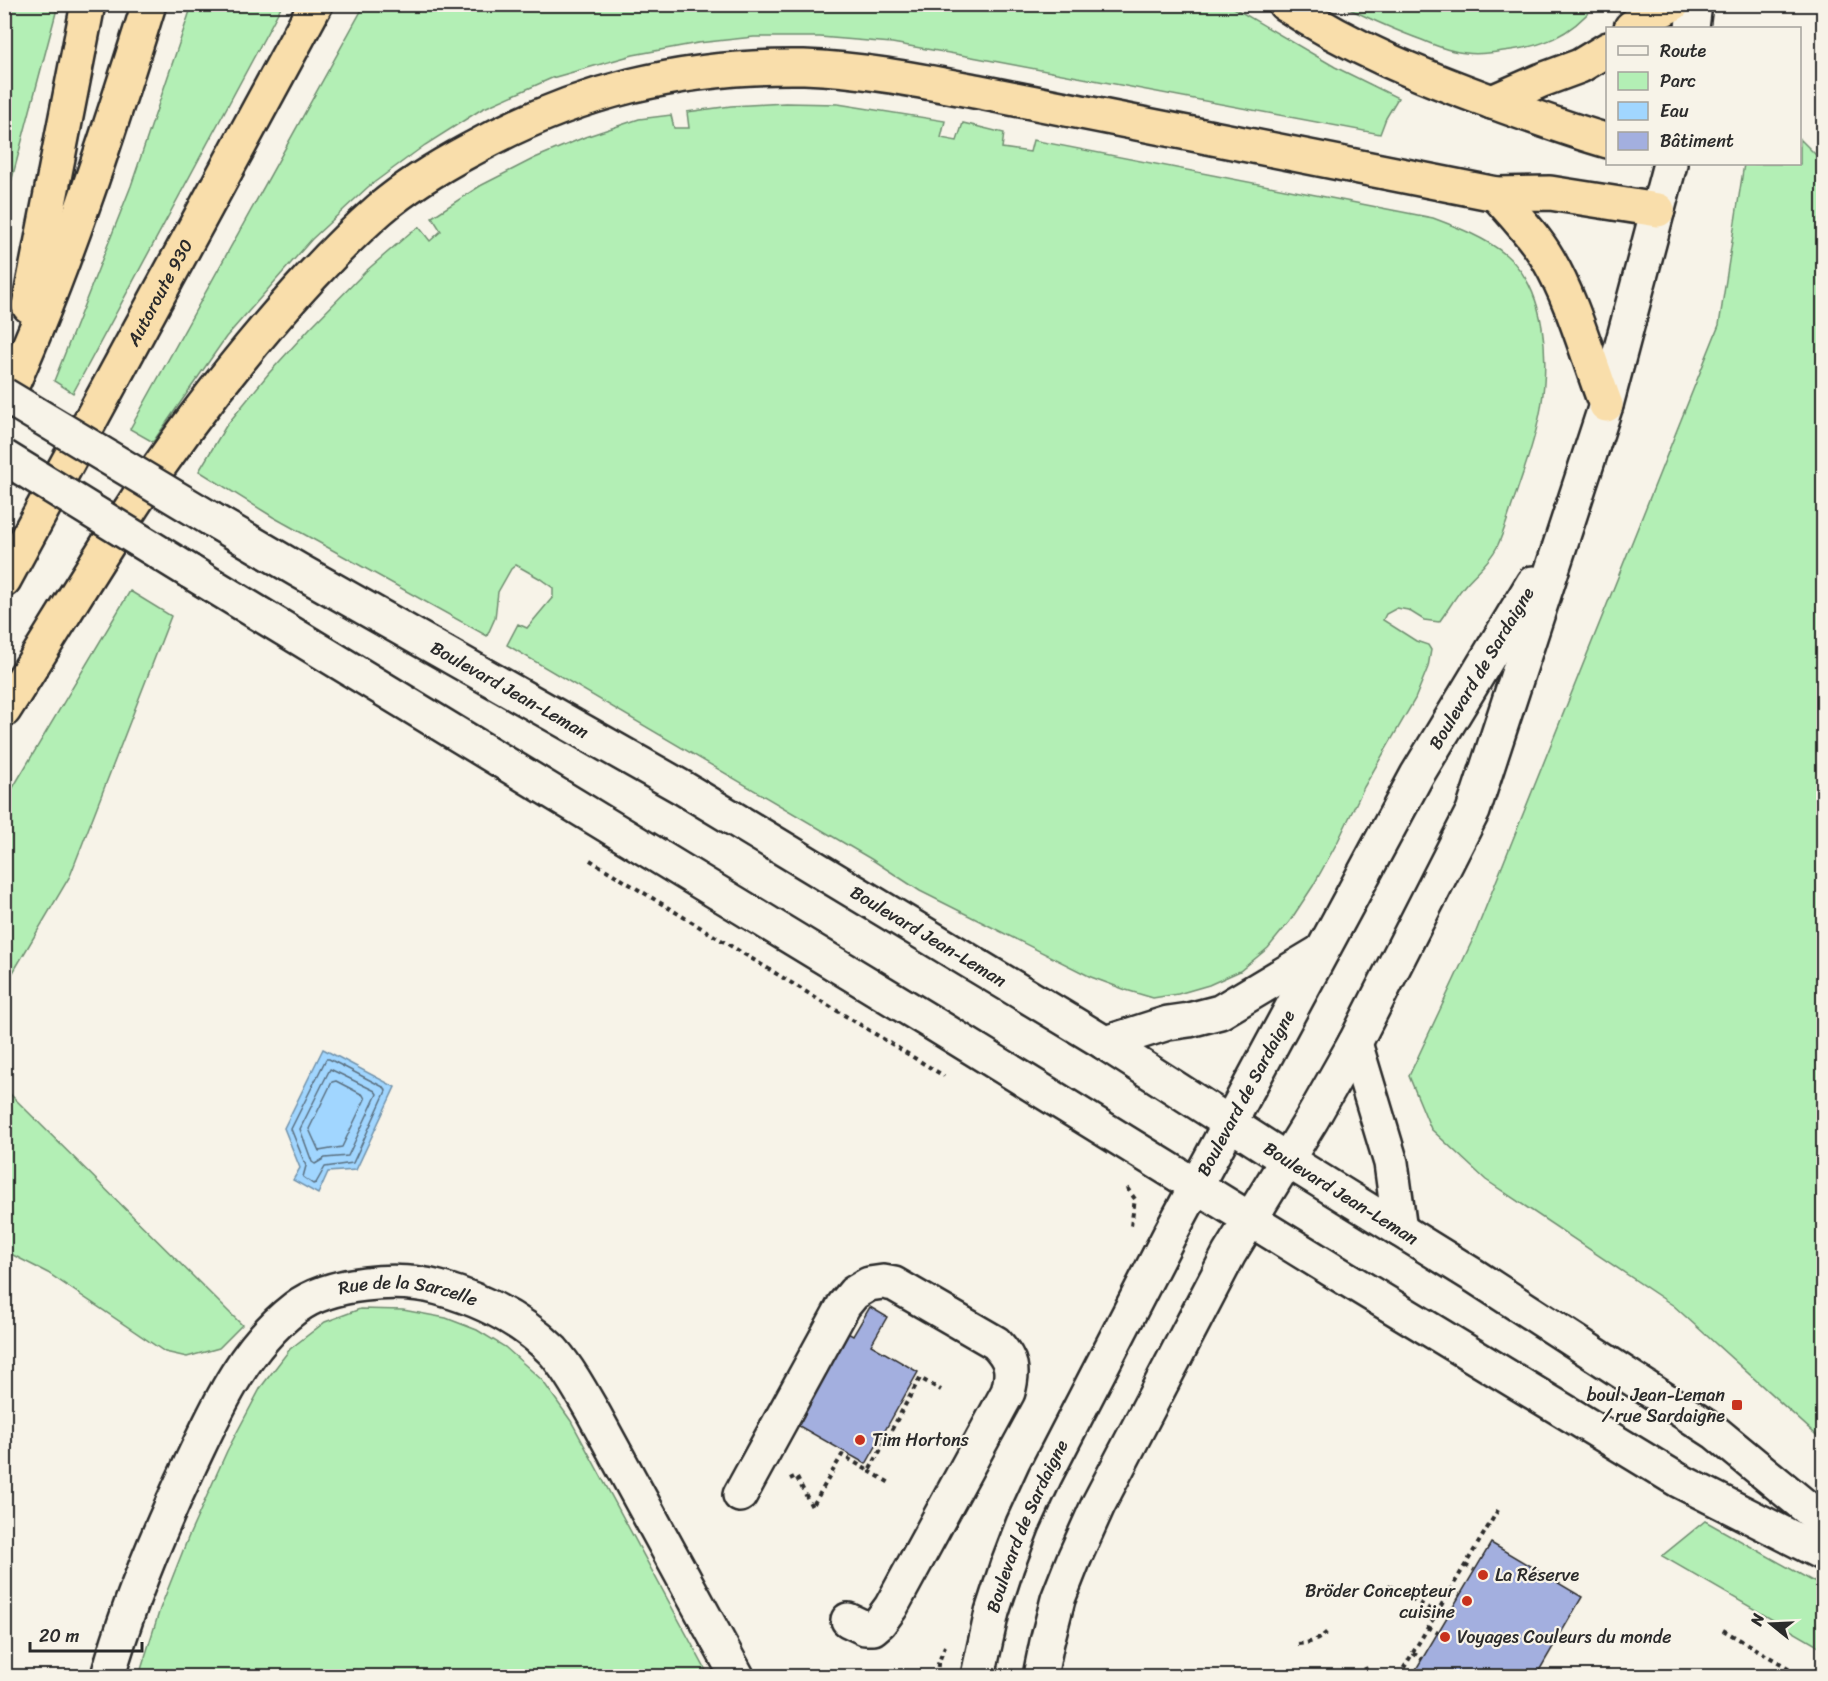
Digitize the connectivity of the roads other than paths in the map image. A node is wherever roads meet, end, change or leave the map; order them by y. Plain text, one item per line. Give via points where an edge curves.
1 (88, 4) edge
2 (149, 4) edge
3 (316, 4) edge
4 (1285, 4) edge
5 (1673, 4) edge
6 (1695, 4) edge
7 (1632, 27) edge
8 (1692, 27) edge
9 (1606, 50) edge
10 (1492, 102) junction
11 (1606, 140) edge
12 (1670, 165) edge
13 (1496, 194) junction
14 (1658, 210) junction
15 (8, 393) edge
16 (1606, 405) junction
17 (4, 458) edge
18 (1563, 533) junction
19 (4, 580) edge
20 (4, 710) edge
21 (1323, 950) junction
22 (1105, 1043) junction
23 (1355, 1043) junction
24 (1230, 1122) junction
25 (1287, 1160) junction
26 (1196, 1185) junction
27 (1250, 1219) junction
28 (1400, 1230) junction
29 (740, 1495) dead end
30 (1824, 1522) edge
31 (1824, 1554) edge
32 (848, 1620) dead end
33 (108, 1677) edge
34 (737, 1677) edge
35 (978, 1677) edge
36 (1040, 1677) edge

1 - 15 highway
2 - 15 highway via 98,165
3 - 19 highway, Autoroute 930
4 - 10 highway via 1383,59
5 - 7 highway
6 - 8 street
9 - 10 highway via 1580,66
10 - 11 highway
12 - 14 street, Boulevard de Sardaigne
13 - 14 highway via 1550,193
13 - 16 highway via 1535,240 1559,280
13 - 20 highway via 907,78 839,69 771,67 705,72 637,84 568,104 517,124 415,183 349,237 291,298 155,474
14 - 16 street, Boulevard de Sardaigne
15 - 22 street, Boulevard Jean-Leman, bridge via 211,519 683,788
16 - 18 street, Boulevard de Sardaigne
17 - 26 street, bridge
18 - 21 street, Boulevard de Sardaigne via 1417,775
18 - 23 street, Boulevard de Sardaigne via 1473,811
21 - 22 street via 1220,1012
21 - 24 street, Boulevard de Sardaigne
22 - 24 street, Boulevard Jean-Leman
23 - 25 street, Boulevard de Sardaigne
23 - 28 street via 1391,1163
24 - 25 street, Boulevard Jean-Leman
24 - 26 street, Boulevard de Sardaigne
25 - 27 street, Boulevard de Sardaigne
25 - 28 street, Boulevard Jean-Leman
26 - 27 street
26 - 35 street, Boulevard de Sardaigne via 1023,1524 992,1612
27 - 31 street via 1678,1480
27 - 36 street, Boulevard de Sardaigne via 1098,1505 1058,1599
28 - 30 street, Boulevard Jean-Leman via 1716,1433
29 - 32 street via 839,1313 854,1293 869,1284 894,1284 996,1343 1006,1353 1012,1376 1008,1392 891,1607 873,1628
33 - 34 street, Rue de la Sarcelle via 145,1568 178,1490 244,1361 297,1306 328,1292 386,1282 427,1285 467,1296 504,1313 554,1352 595,1416

